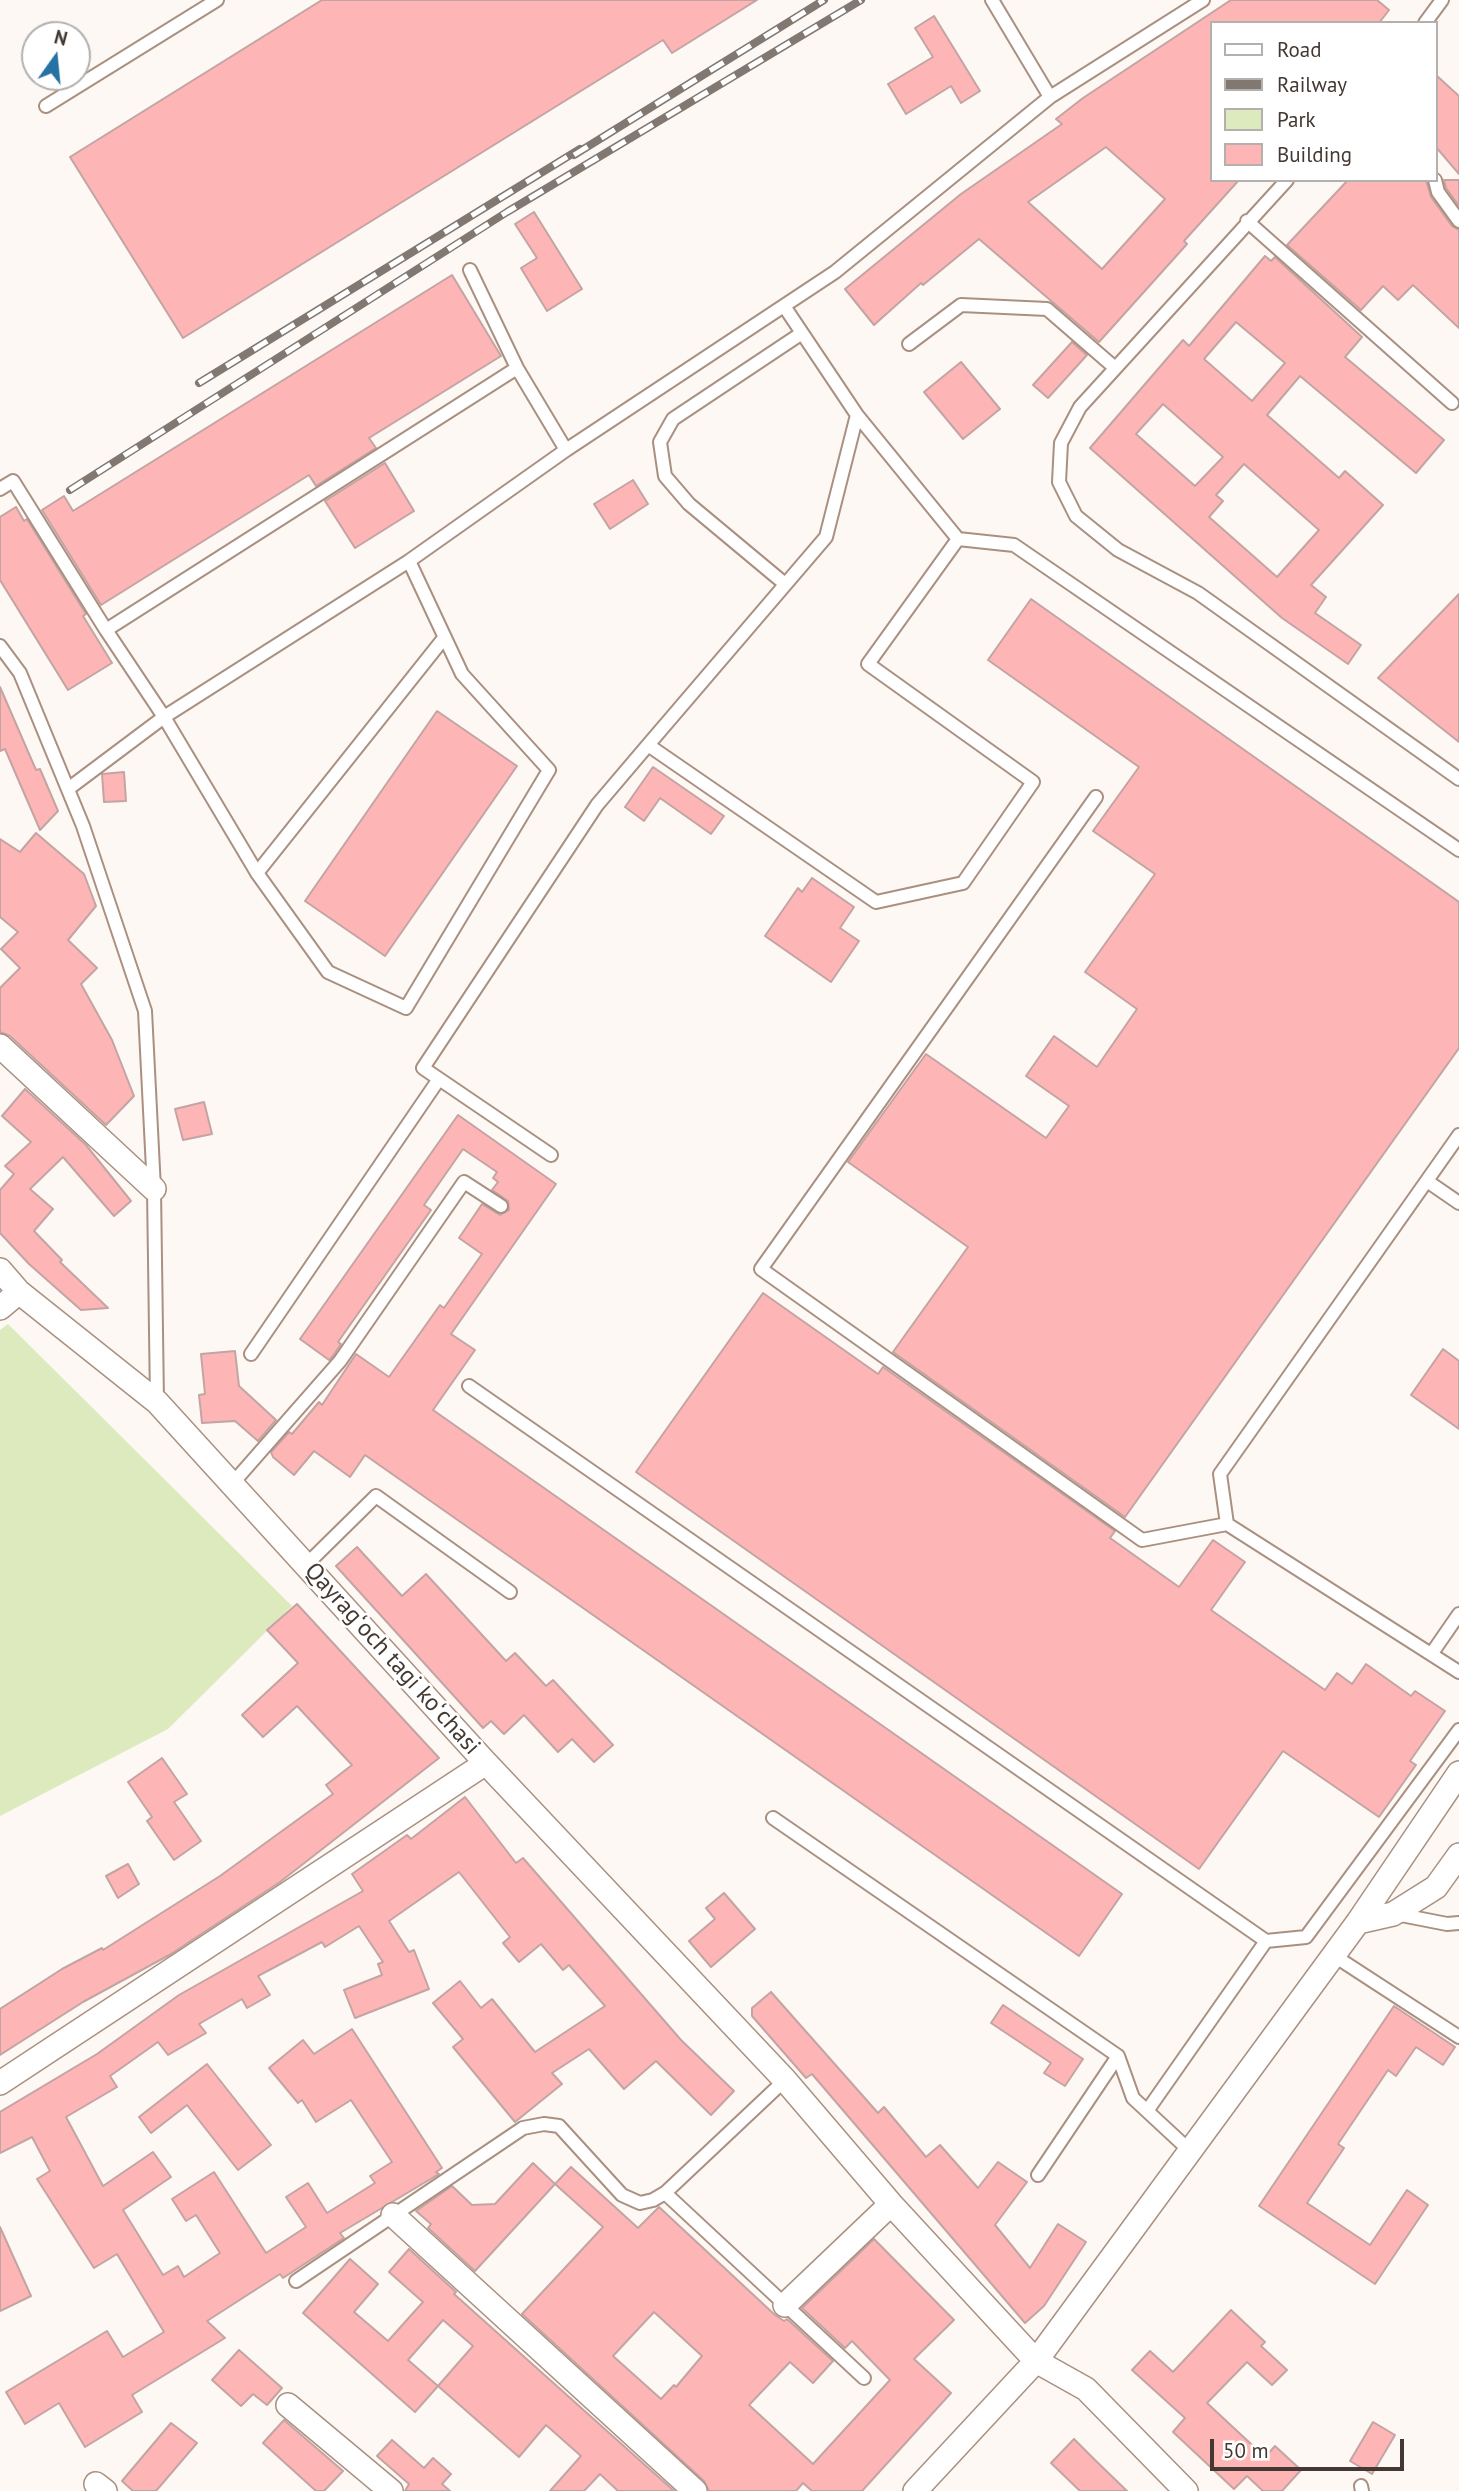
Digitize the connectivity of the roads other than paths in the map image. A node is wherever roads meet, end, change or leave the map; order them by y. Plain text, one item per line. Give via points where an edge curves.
1 (217, 0) edge
2 (992, 0) edge
3 (1203, 0) edge
4 (1443, 0) edge
5 (1426, 21) edge
6 (1050, 97) junction
7 (46, 106) dead end
8 (1285, 182) edge
9 (1436, 182) edge
10 (1459, 220) edge
11 (1247, 221) junction
12 (470, 270) dead end
13 (784, 306) junction
14 (802, 333) junction
15 (909, 344) dead end
16 (1114, 367) junction
17 (517, 368) junction
18 (1452, 402) dead end
19 (857, 415) junction
20 (566, 450) junction
21 (0, 489) edge
22 (958, 539) junction
23 (409, 561) junction
24 (785, 584) junction
25 (106, 630) junction
26 (444, 638) junction
27 (0, 646) edge
28 (164, 717) junction
29 (648, 745) junction
30 (1459, 779) edge
31 (68, 789) junction
32 (1096, 797) dead end
33 (1459, 849) edge
34 (257, 873) junction
35 (0, 1046) edge
36 (439, 1079) junction
37 (1459, 1135) edge
38 (551, 1155) dead end
39 (1427, 1181) junction
40 (154, 1189) junction
41 (1459, 1203) edge
42 (501, 1206) dead end
43 (0, 1270) edge
44 (19, 1292) junction
45 (0, 1308) edge
46 (251, 1354) dead end
47 (469, 1387) dead end
48 (157, 1402) junction
49 (232, 1484) junction
50 (1227, 1524) junction
51 (307, 1564) junction
52 (510, 1592) dead end
53 (1459, 1614) edge
54 (1432, 1653) junction
55 (1459, 1672) edge
56 (1459, 1730) edge
57 (486, 1763) junction
58 (1459, 1773) edge
59 (773, 1818) dead end
60 (1459, 1855) edge
61 (1393, 1914) junction
62 (1358, 1922) junction
63 (1459, 1923) edge
64 (1266, 1941) junction
65 (1333, 1955) junction
66 (1459, 2036) edge
67 (1118, 2056) junction
68 (785, 2080) junction
69 (0, 2083) edge
70 (1147, 2111) junction
71 (1189, 2150) junction
72 (1038, 2175) dead end
73 (664, 2193) junction
74 (891, 2204) junction
75 (393, 2215) junction
76 (296, 2281) dead end
77 (785, 2305) junction
78 (1036, 2361) junction
79 (864, 2378) dead end
80 (288, 2405) dead end
81 (391, 2491) edge
82 (695, 2491) edge
83 (915, 2491) edge
84 (1186, 2491) edge

1 - 7 lane
2 - 6 lane
3 - 6 lane
4 - 5 lane
6 - 13 lane via 835,271
8 - 11 lane
9 - 10 lane
11 - 16 lane
11 - 18 lane
12 - 17 lane
13 - 14 lane
13 - 20 lane
14 - 19 lane
14 - 24 lane via 673,419 660,442 665,476 689,505
15 - 16 lane via 961,304 1046,309
16 - 30 lane via 1080,407 1060,443 1059,482 1076,516 1118,550 1198,593
17 - 20 lane
17 - 25 lane
19 - 22 lane
19 - 24 lane via 826,537
20 - 23 lane
21 - 25 lane via 13,481
22 - 29 lane via 868,664 1033,782 963,883 876,902
22 - 33 lane via 1014,545
23 - 26 lane
23 - 28 lane
24 - 29 lane
25 - 28 lane
26 - 34 lane
26 - 34 lane via 462,674 549,770 406,1008 328,972
27 - 31 lane via 20,673
28 - 31 lane
28 - 34 lane
29 - 36 lane via 597,805 423,1068
31 - 40 lane via 145,1011
32 - 50 lane via 761,1269 1142,1540
35 - 40 street
36 - 38 lane
36 - 46 lane
37 - 39 lane
39 - 41 lane
39 - 50 lane via 1220,1474
40 - 48 lane
42 - 49 lane via 464,1182 340,1361
43 - 44 street, Qayragʻoch tagi koʻchasi
44 - 45 street
44 - 48 street, Qayragʻoch tagi koʻchasi
47 - 64 lane
48 - 49 street, Qayragʻoch tagi koʻchasi
49 - 51 street, Qayragʻoch tagi koʻchasi
50 - 54 lane
51 - 52 lane via 376,1496
51 - 57 street, Qayragʻoch tagi koʻchasi
53 - 54 lane
54 - 55 lane
56 - 64 lane via 1306,1937
57 - 68 street
57 - 69 street, Qayragʻoch tagi koʻchasi
58 - 62 street
59 - 67 lane
60 - 61 street via 1436,1886
61 - 62 street
61 - 63 lane
62 - 65 street
64 - 70 lane
65 - 66 lane
65 - 71 street
67 - 70 lane via 1133,2098
67 - 72 lane
68 - 73 lane
68 - 74 street
70 - 71 lane
71 - 78 street
73 - 75 lane via 640,2203 622,2195 559,2126 544,2124 523,2128
73 - 77 lane
74 - 77 street
74 - 78 street
75 - 76 lane
75 - 82 street
77 - 79 lane
78 - 83 street
78 - 84 street via 1086,2389
80 - 81 street

